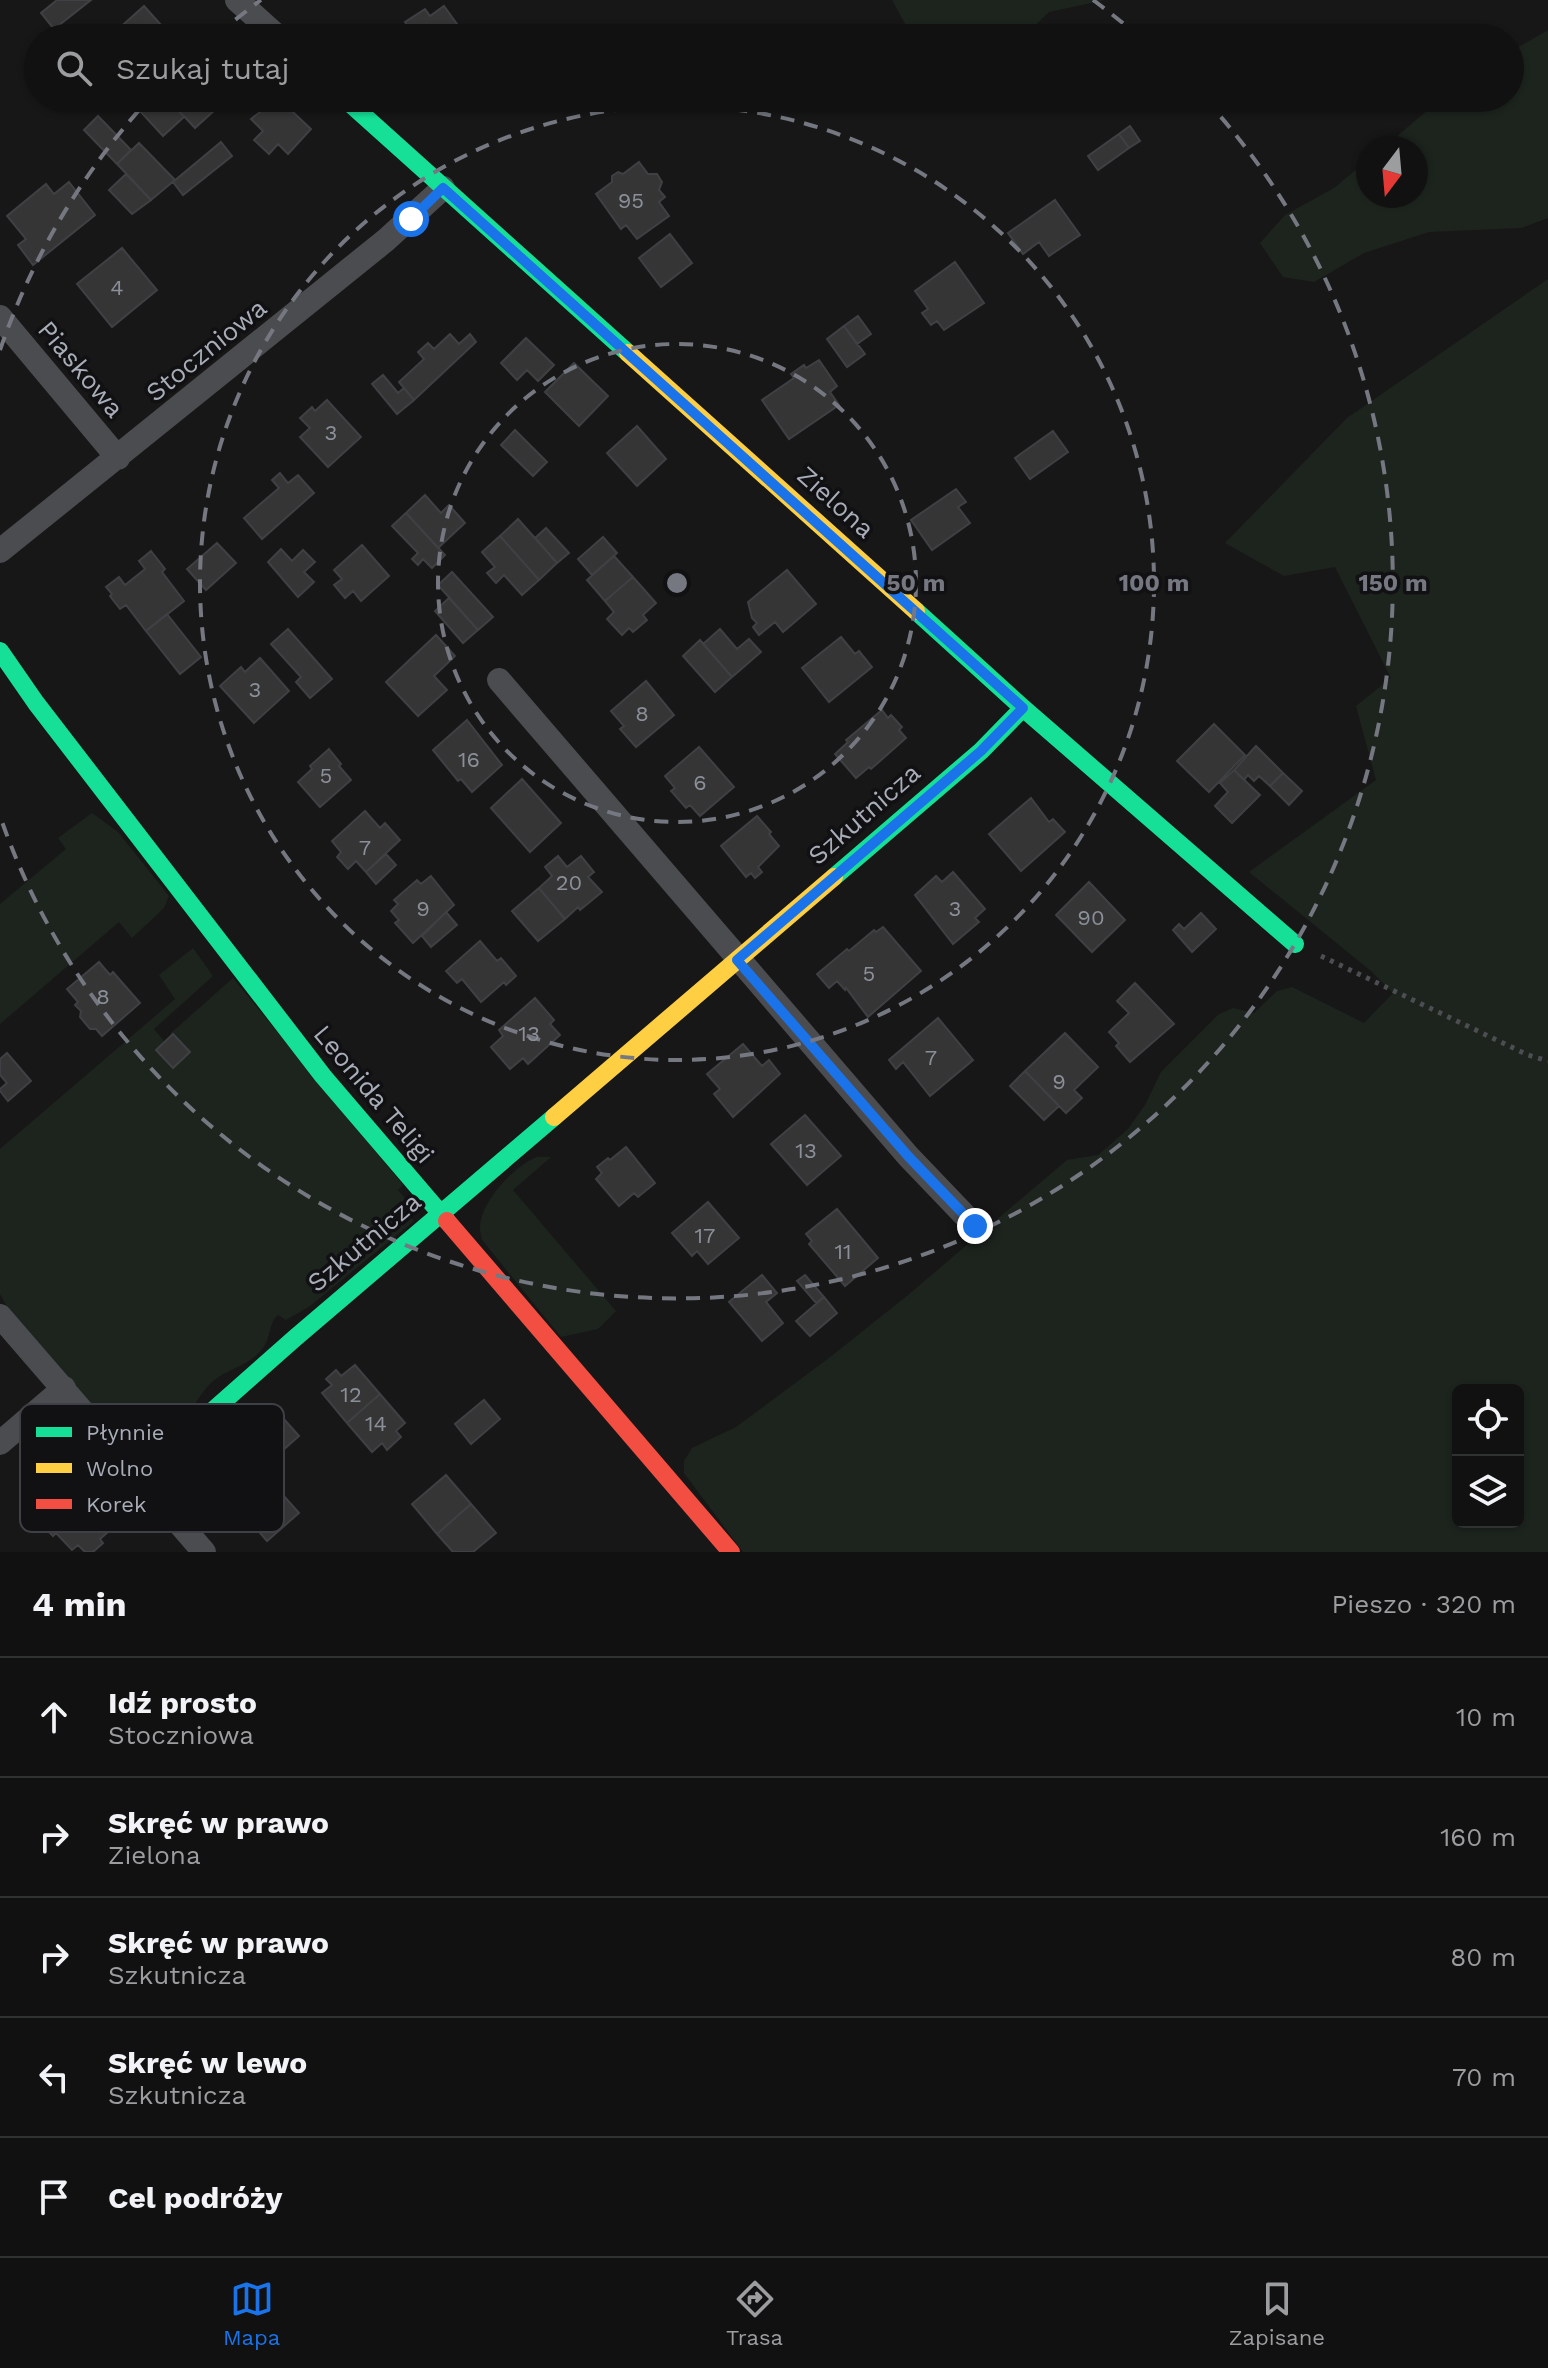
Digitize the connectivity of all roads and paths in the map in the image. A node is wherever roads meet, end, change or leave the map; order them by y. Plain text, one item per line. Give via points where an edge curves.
1 (237, 0) edge
2 (264, 24) edge
3 (359, 112) edge
4 (443, 188) junction
5 (0, 317) edge
6 (118, 458) junction
7 (0, 551) edge
8 (0, 651) edge
9 (499, 680) dead end
10 (1023, 708) junction
11 (1295, 944) joint
12 (737, 960) junction
13 (1548, 1061) edge
14 (441, 1213) junction
15 (975, 1226) dead end
16 (0, 1316) edge
17 (64, 1388) junction
18 (45, 1404) edge
19 (78, 1404) edge
20 (220, 1404) edge
21 (20, 1426) edge
22 (0, 1443) edge
23 (187, 1532) edge
24 (204, 1552) edge
25 (731, 1552) edge

1 - 2 street
3 - 4 street, Zielona
4 - 6 street, Stoczniowa
4 - 10 street, Zielona
5 - 6 street, Piaskowa
6 - 7 street, Stoczniowa
8 - 14 street, Leonida Teligi via 323,1076
9 - 12 street
10 - 11 street, Zielona
10 - 12 street, Szkutnicza via 981,751
11 - 13 path
12 - 14 street, Szkutnicza
12 - 15 street
14 - 20 street, Szkutnicza
14 - 25 street, Leonida Teligi
16 - 17 street
17 - 18 street
17 - 19 street
21 - 22 street
23 - 24 street

